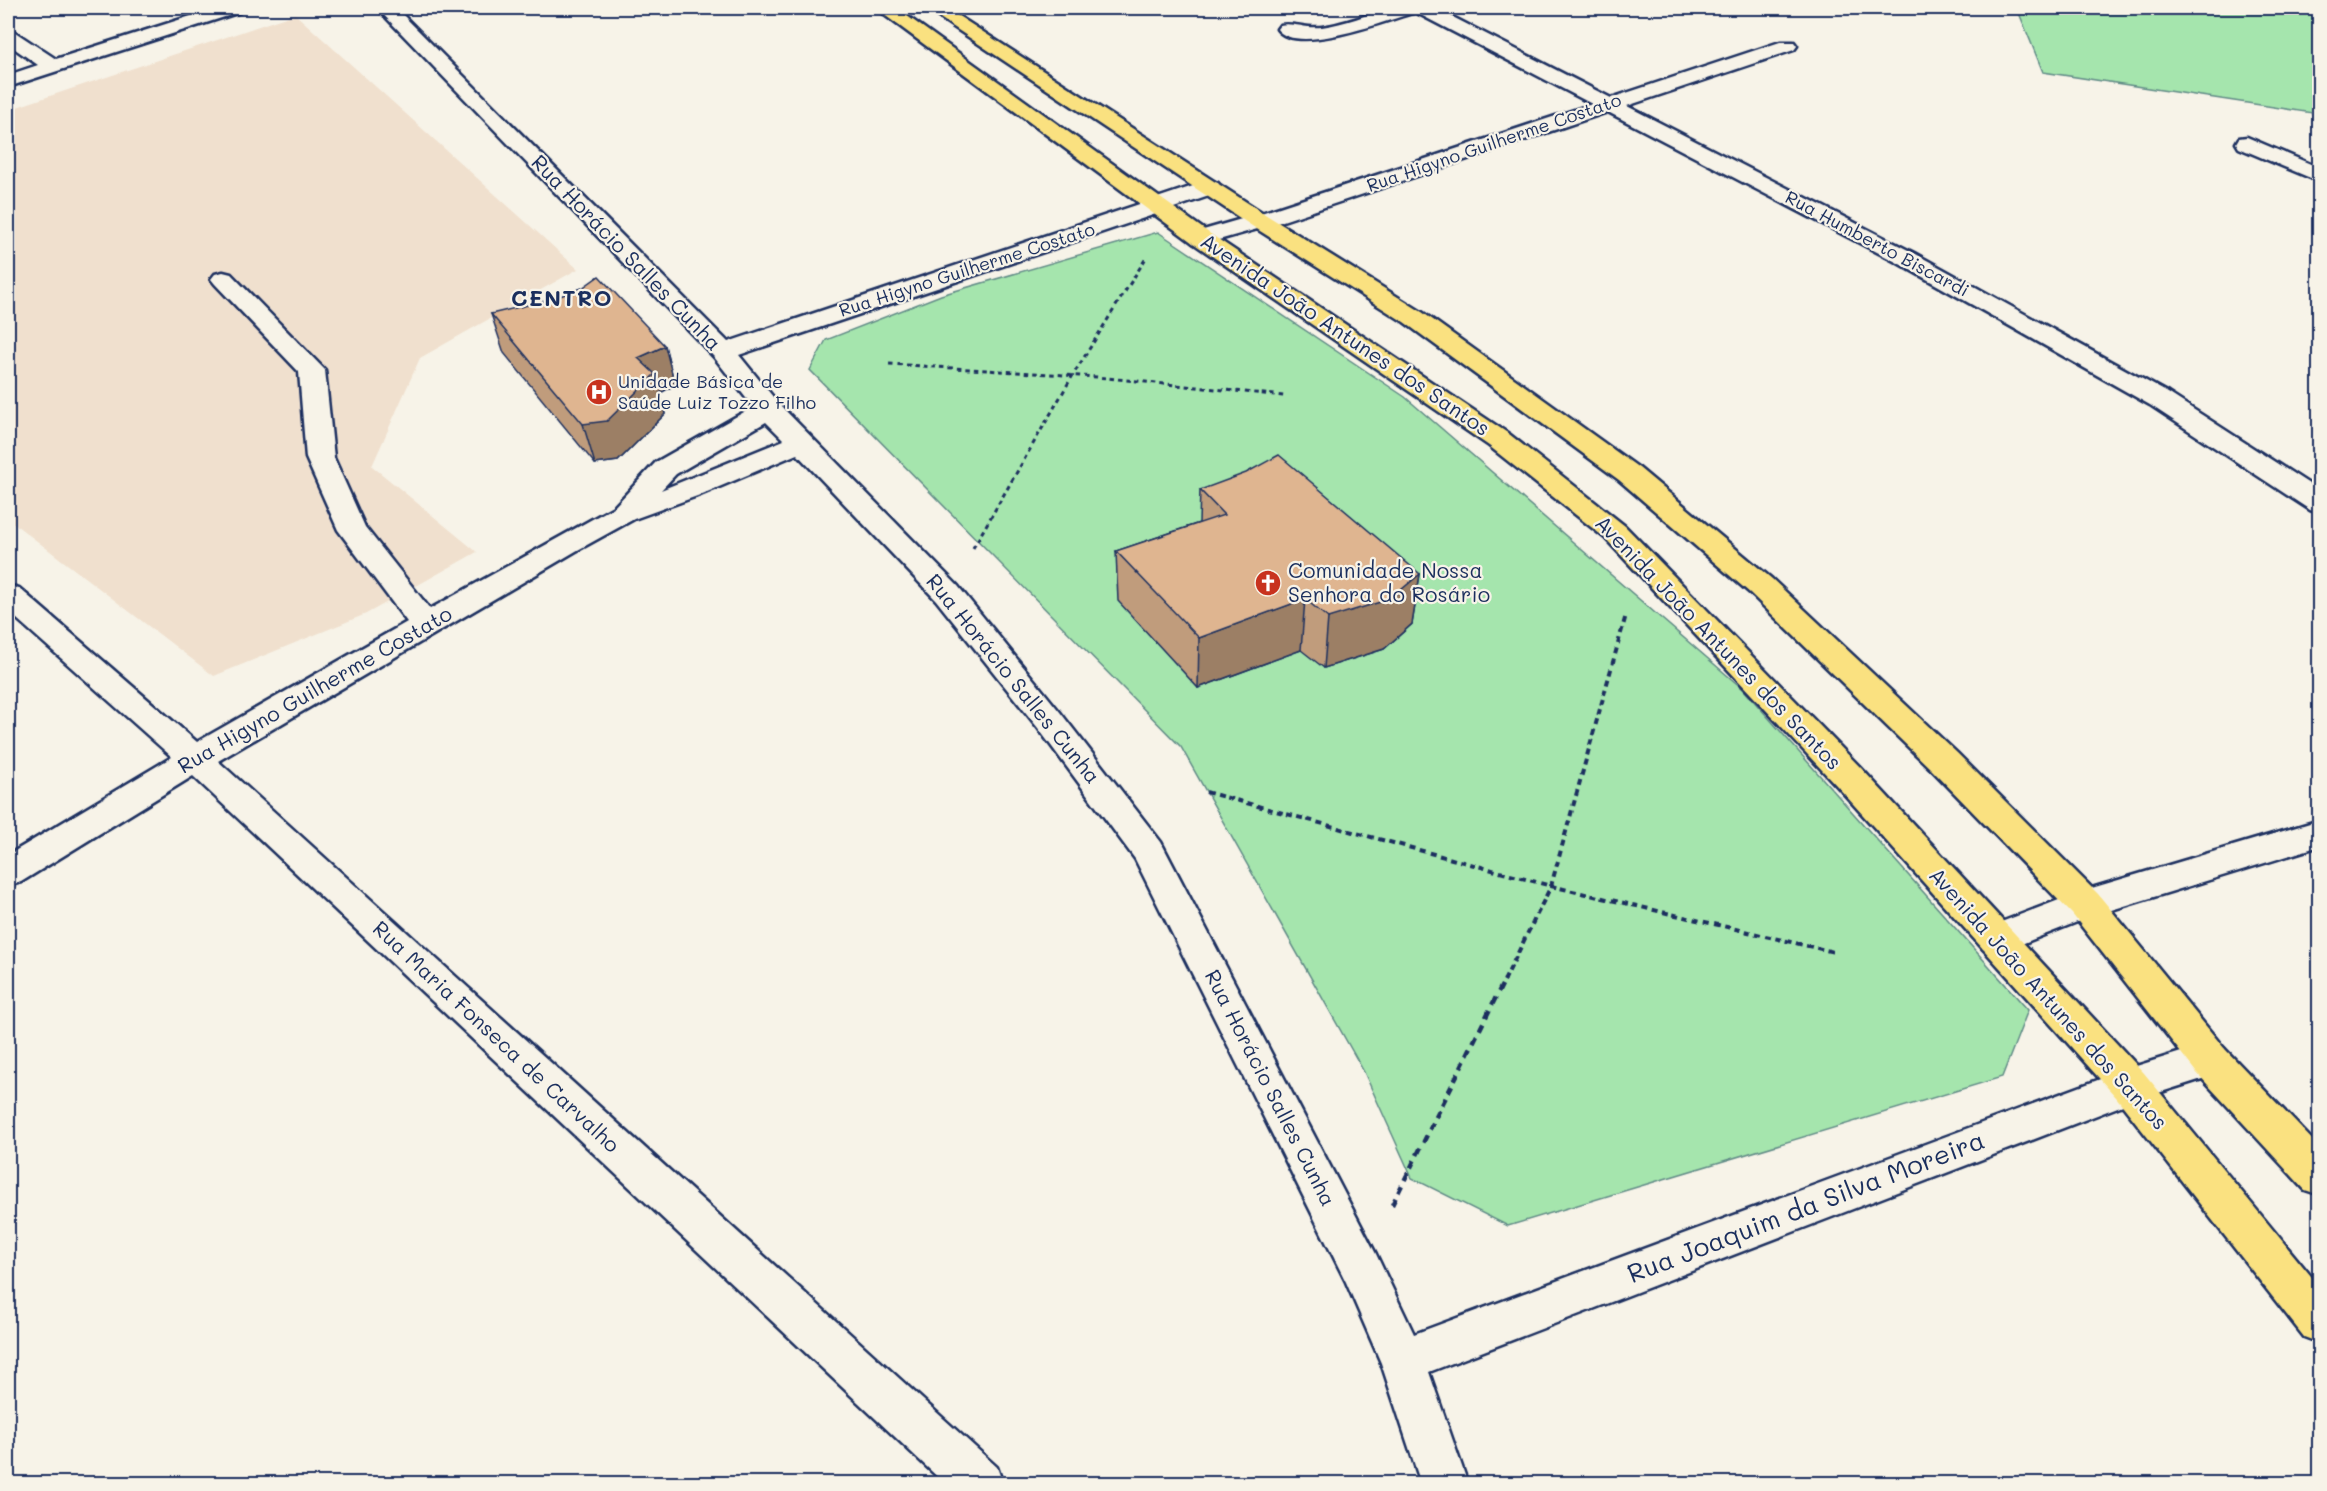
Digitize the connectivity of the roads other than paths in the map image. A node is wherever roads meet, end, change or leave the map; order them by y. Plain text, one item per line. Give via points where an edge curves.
1 (233, 8) edge
2 (386, 8) edge
3 (884, 8) edge
4 (934, 8) edge
5 (1409, 8) edge
6 (1422, 8) edge
7 (1287, 29) dead end
8 (8, 36) edge
9 (1787, 46) dead end
10 (54, 66) junction
11 (8, 81) edge
12 (1609, 104) junction
13 (2247, 143) dead end
14 (2319, 176) edge
15 (1210, 188) junction
16 (1165, 212) junction
17 (1260, 221) junction
18 (1201, 238) junction
19 (223, 279) dead end
20 (723, 352) junction
21 (769, 409) junction
22 (801, 443) junction
23 (2319, 504) edge
24 (624, 513) junction
25 (8, 595) edge
26 (426, 625) junction
27 (195, 759) junction
28 (2319, 832) edge
29 (8, 872) edge
30 (2085, 904) junction
31 (1996, 939) junction
32 (2210, 1060) junction
33 (2130, 1085) junction
34 (2319, 1177) edge
35 (2319, 1322) edge
36 (1403, 1360) junction
37 (980, 1484) edge
38 (1445, 1484) edge

1 - 10 street
2 - 20 street, Rua Horácio Salles Cunha
3 - 16 main road, Avenida João Antunes dos Santos
4 - 15 main road
5 - 7 street via 1326,32 1304,34
6 - 12 street, Rua Humberto Biscardi
8 - 10 street
9 - 12 street, Rua Higyno Guilherme Costato
10 - 11 street
12 - 17 street, Rua Higyno Guilherme Costato
12 - 23 street, Rua Humberto Biscardi via 1906,258 2159,399
13 - 14 street
15 - 16 street, Rua Higyno Guilherme Costato
15 - 17 main road
16 - 18 main road, Avenida João Antunes dos Santos
16 - 20 street, Rua Higyno Guilherme Costato
17 - 18 street, Rua Higyno Guilherme Costato
17 - 30 main road via 1413,317 1629,474 1761,586 1945,762
18 - 31 main road, Avenida João Antunes dos Santos via 1499,440 1615,532 1849,777
19 - 26 street via 312,370 320,458 352,530
20 - 21 street, Rua Horácio Salles Cunha
21 - 22 street, Rua Horácio Salles Cunha
21 - 24 street, Rua Higyno Guilherme Costato via 666,468
22 - 24 street, Rua Higyno Guilherme Costato
22 - 36 street, Rua Horácio Salles Cunha via 947,592 1149,851 1361,1268
24 - 26 street, Rua Higyno Guilherme Costato
25 - 27 street, Rua Maria Fonseca de Carvalho
26 - 27 street, Rua Higyno Guilherme Costato
27 - 29 street, Rua Higyno Guilherme Costato
27 - 37 street, Rua Maria Fonseca de Carvalho
28 - 30 street
30 - 31 street
30 - 32 main road
31 - 33 main road, Avenida João Antunes dos Santos
32 - 33 street, Rua Joaquim da Silva Moreira
32 - 34 main road
33 - 35 main road, Avenida João Antunes dos Santos
33 - 36 street, Rua Joaquim da Silva Moreira
36 - 38 street, Rua Horácio Salles Cunha

